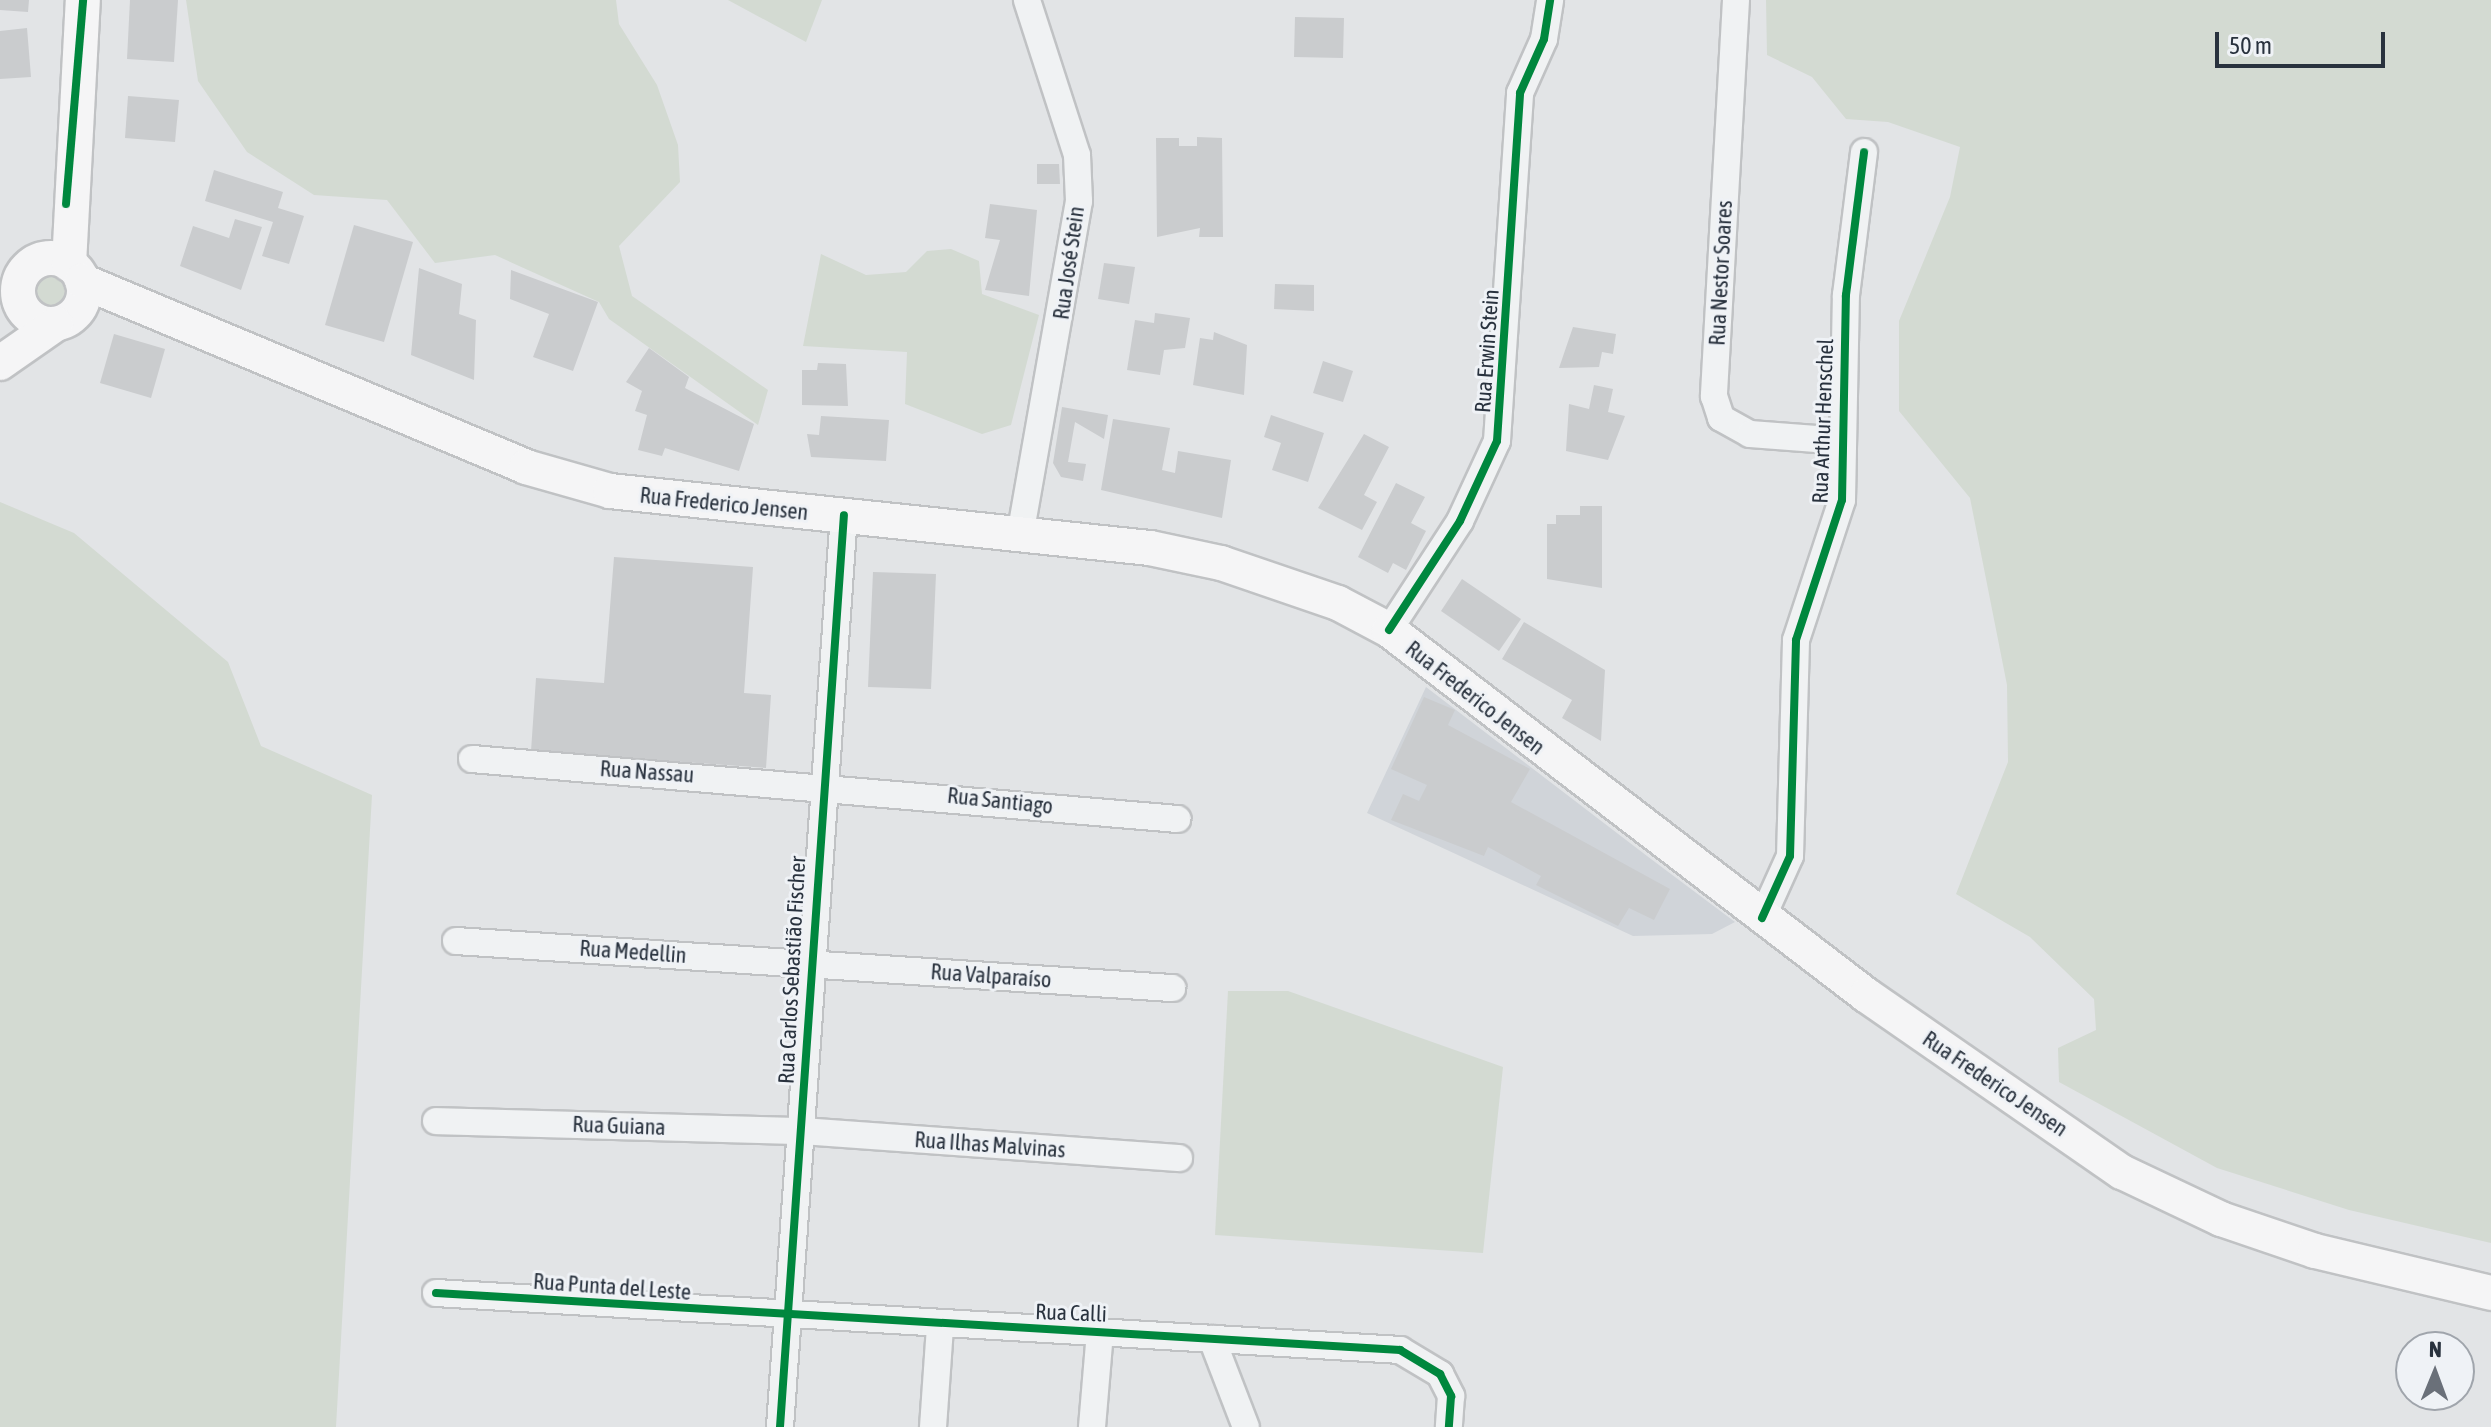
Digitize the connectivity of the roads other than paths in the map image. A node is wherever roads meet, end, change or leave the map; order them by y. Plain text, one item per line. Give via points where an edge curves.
1 (83, 0) edge
2 (1027, 0) edge
3 (1550, 0) edge
4 (1736, 0) edge
5 (1864, 152) dead end
6 (63, 268) junction
7 (22, 310) junction
8 (166, 317) junction
9 (63, 321) junction
10 (0, 354) edge
11 (0, 363) edge
12 (1843, 441) junction
13 (844, 515) junction
14 (1021, 530) junction
15 (1389, 630) junction
16 (472, 759) dead end
17 (822, 784) junction
18 (1177, 819) dead end
19 (1762, 918) junction
20 (456, 941) dead end
21 (810, 964) junction
22 (1172, 988) dead end
23 (436, 1121) dead end
24 (801, 1131) junction
25 (1179, 1158) dead end
26 (436, 1293) dead end
27 (2491, 1293) edge
28 (785, 1317) junction
29 (940, 1327) junction
30 (1100, 1332) junction
31 (1212, 1339) junction
32 (780, 1427) edge
33 (933, 1427) edge
34 (1092, 1427) edge
35 (1246, 1427) edge
36 (1449, 1427) edge

1 - 6 main road
2 - 14 street, Rua José Stein via 1077,155 1079,201
3 - 15 street, Rua Erwin Stein via 1544,39 1520,93 1497,441 1460,521
4 - 12 street, Rua Nestor Soares via 1714,396 1721,418 1750,434
5 - 12 street, Rua Arthur Henschel via 1846,295
6 - 7 main road via 21,277
6 - 8 main road, Rua Frederico Jensen
6 - 9 main road via 82,301
7 - 9 main road
7 - 10 main road
8 - 9 main road, Rua Frederico Jensen
8 - 13 main road, Rua Frederico Jensen via 526,467 669,501
9 - 11 main road
12 - 19 street, Rua Arthur Henschel via 1842,500 1796,640 1790,856
13 - 14 main road, Rua Frederico Jensen
13 - 17 street, Rua Carlos Sebastião Fischer
14 - 15 main road, Rua Frederico Jensen via 1221,563 1338,603
15 - 19 main road, Rua Frederico Jensen
16 - 17 street, Rua Nassau
17 - 18 street, Rua Santiago
17 - 21 street, Rua Carlos Sebastião Fischer
19 - 27 main road, Rua Frederico Jensen via 2143,1184 2315,1251
20 - 21 street, Rua Medellin
21 - 22 street, Rua Valparaíso
21 - 24 street, Rua Carlos Sebastião Fischer
23 - 24 street, Rua Guiana
24 - 25 street, Rua Ilhas Malvinas
24 - 28 street, Rua Carlos Sebastião Fischer
26 - 28 street, Rua Punta del Leste
28 - 29 street, Rua Calli
28 - 32 street, Rua Carlos Sebastião Fischer
29 - 30 street, Rua Calli
29 - 33 street
30 - 31 street, Rua Calli
30 - 34 street
31 - 35 street
31 - 36 street, Rua Calli via 1420,1357 1451,1396

